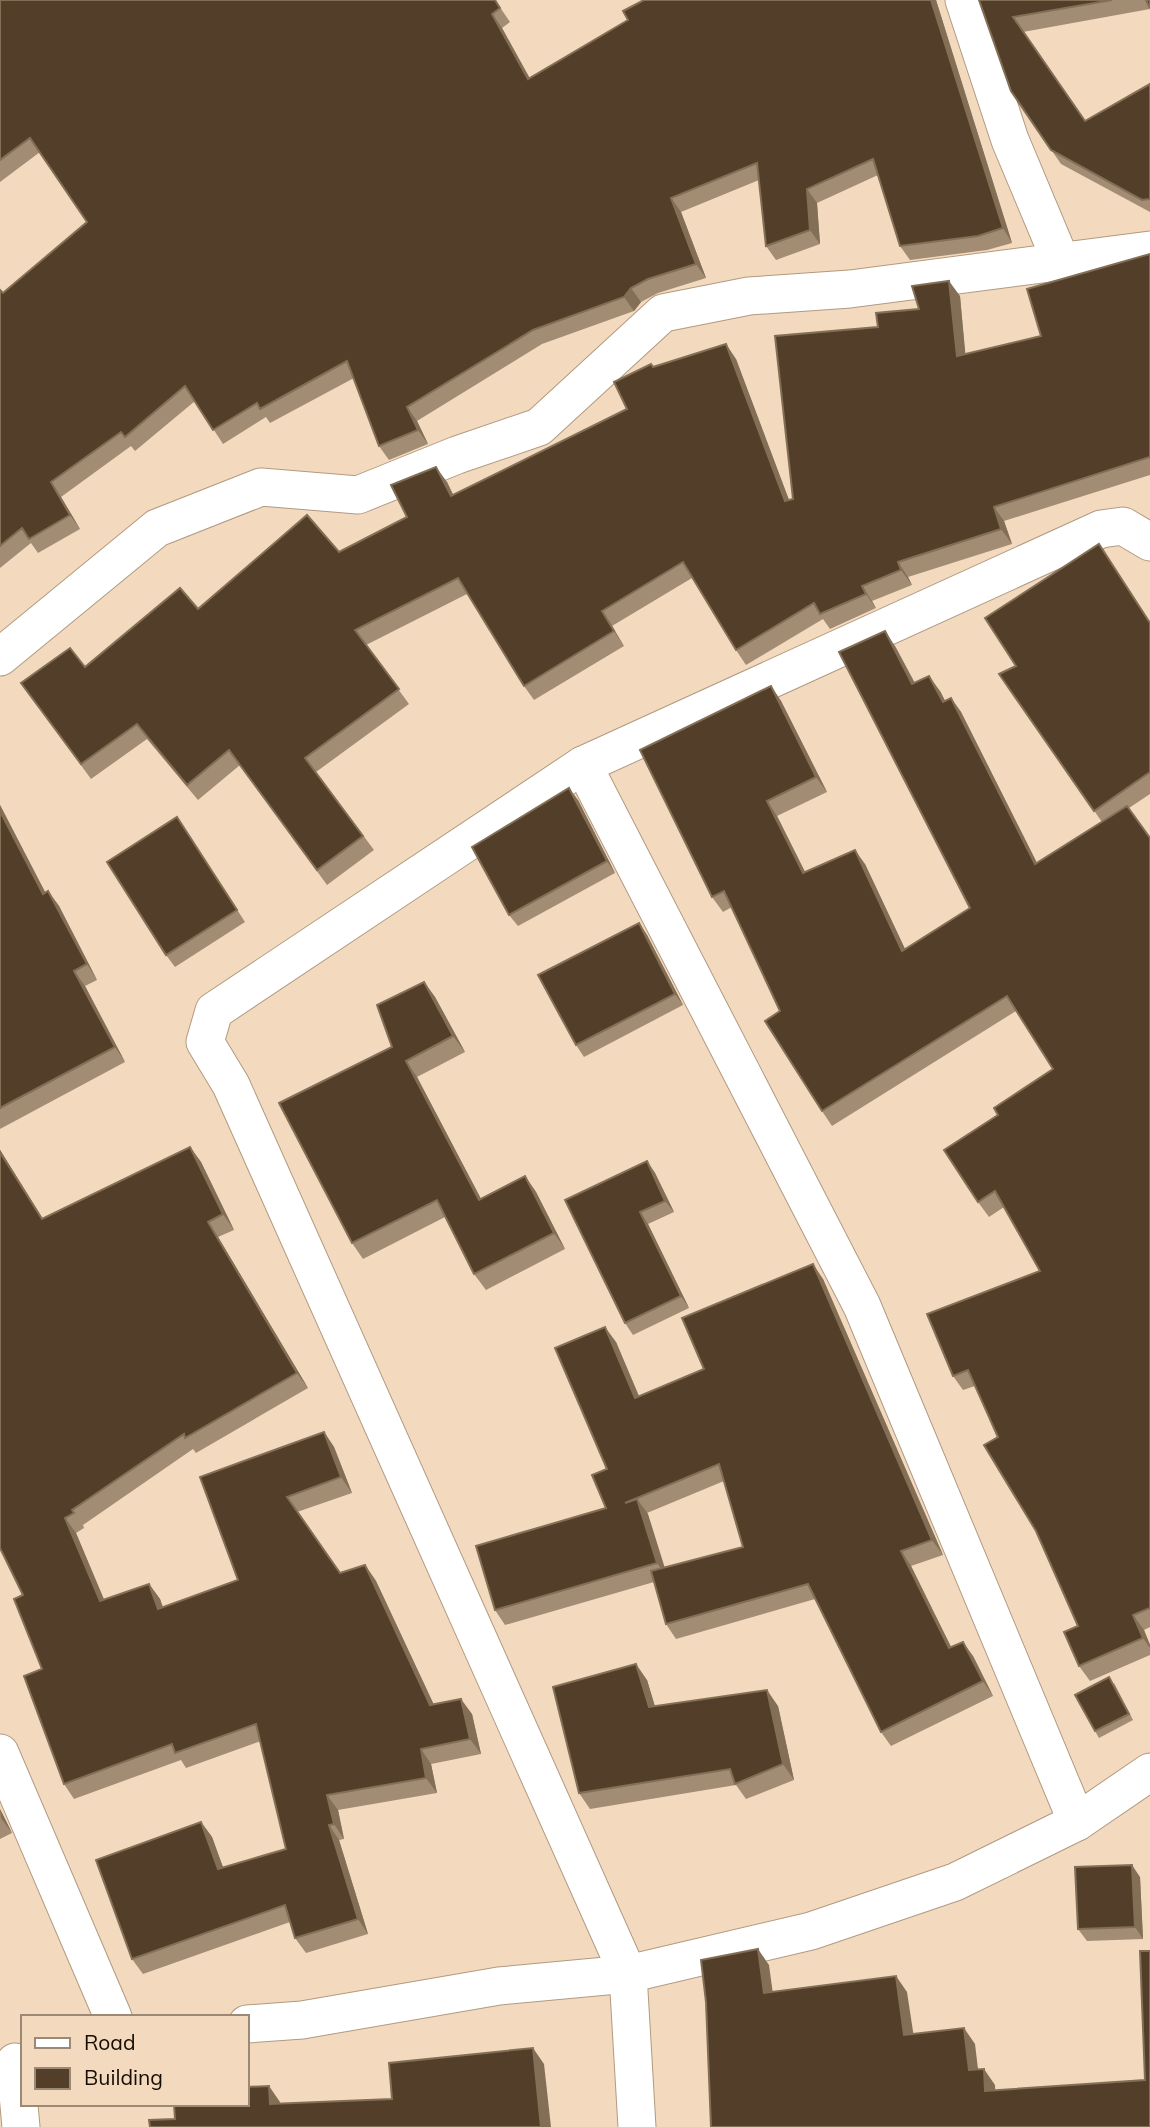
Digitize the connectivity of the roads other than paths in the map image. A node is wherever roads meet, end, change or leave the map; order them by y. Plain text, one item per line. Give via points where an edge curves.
1 (964, 0) edge
2 (1150, 250) edge
3 (1062, 264) junction
4 (1150, 542) edge
5 (0, 657) edge
6 (583, 765) junction
7 (0, 1753) edge
8 (1150, 1772) edge
9 (1077, 1822) junction
10 (628, 1974) junction
11 (112, 2015) edge
12 (248, 2024) edge
13 (12, 2063) edge
14 (21, 2127) edge
15 (637, 2127) edge

1 - 3 street via 1010,140
2 - 3 street
3 - 5 street via 749,296 663,313 539,427 358,495 261,486 156,528
4 - 6 street via 1123,526 1101,529
6 - 9 street via 862,1306
6 - 10 street via 214,1011 205,1042 236,1097
7 - 11 street
8 - 9 street
9 - 10 street via 955,1882 811,1931
10 - 12 street via 499,1986 302,2020
10 - 15 street
13 - 14 street

